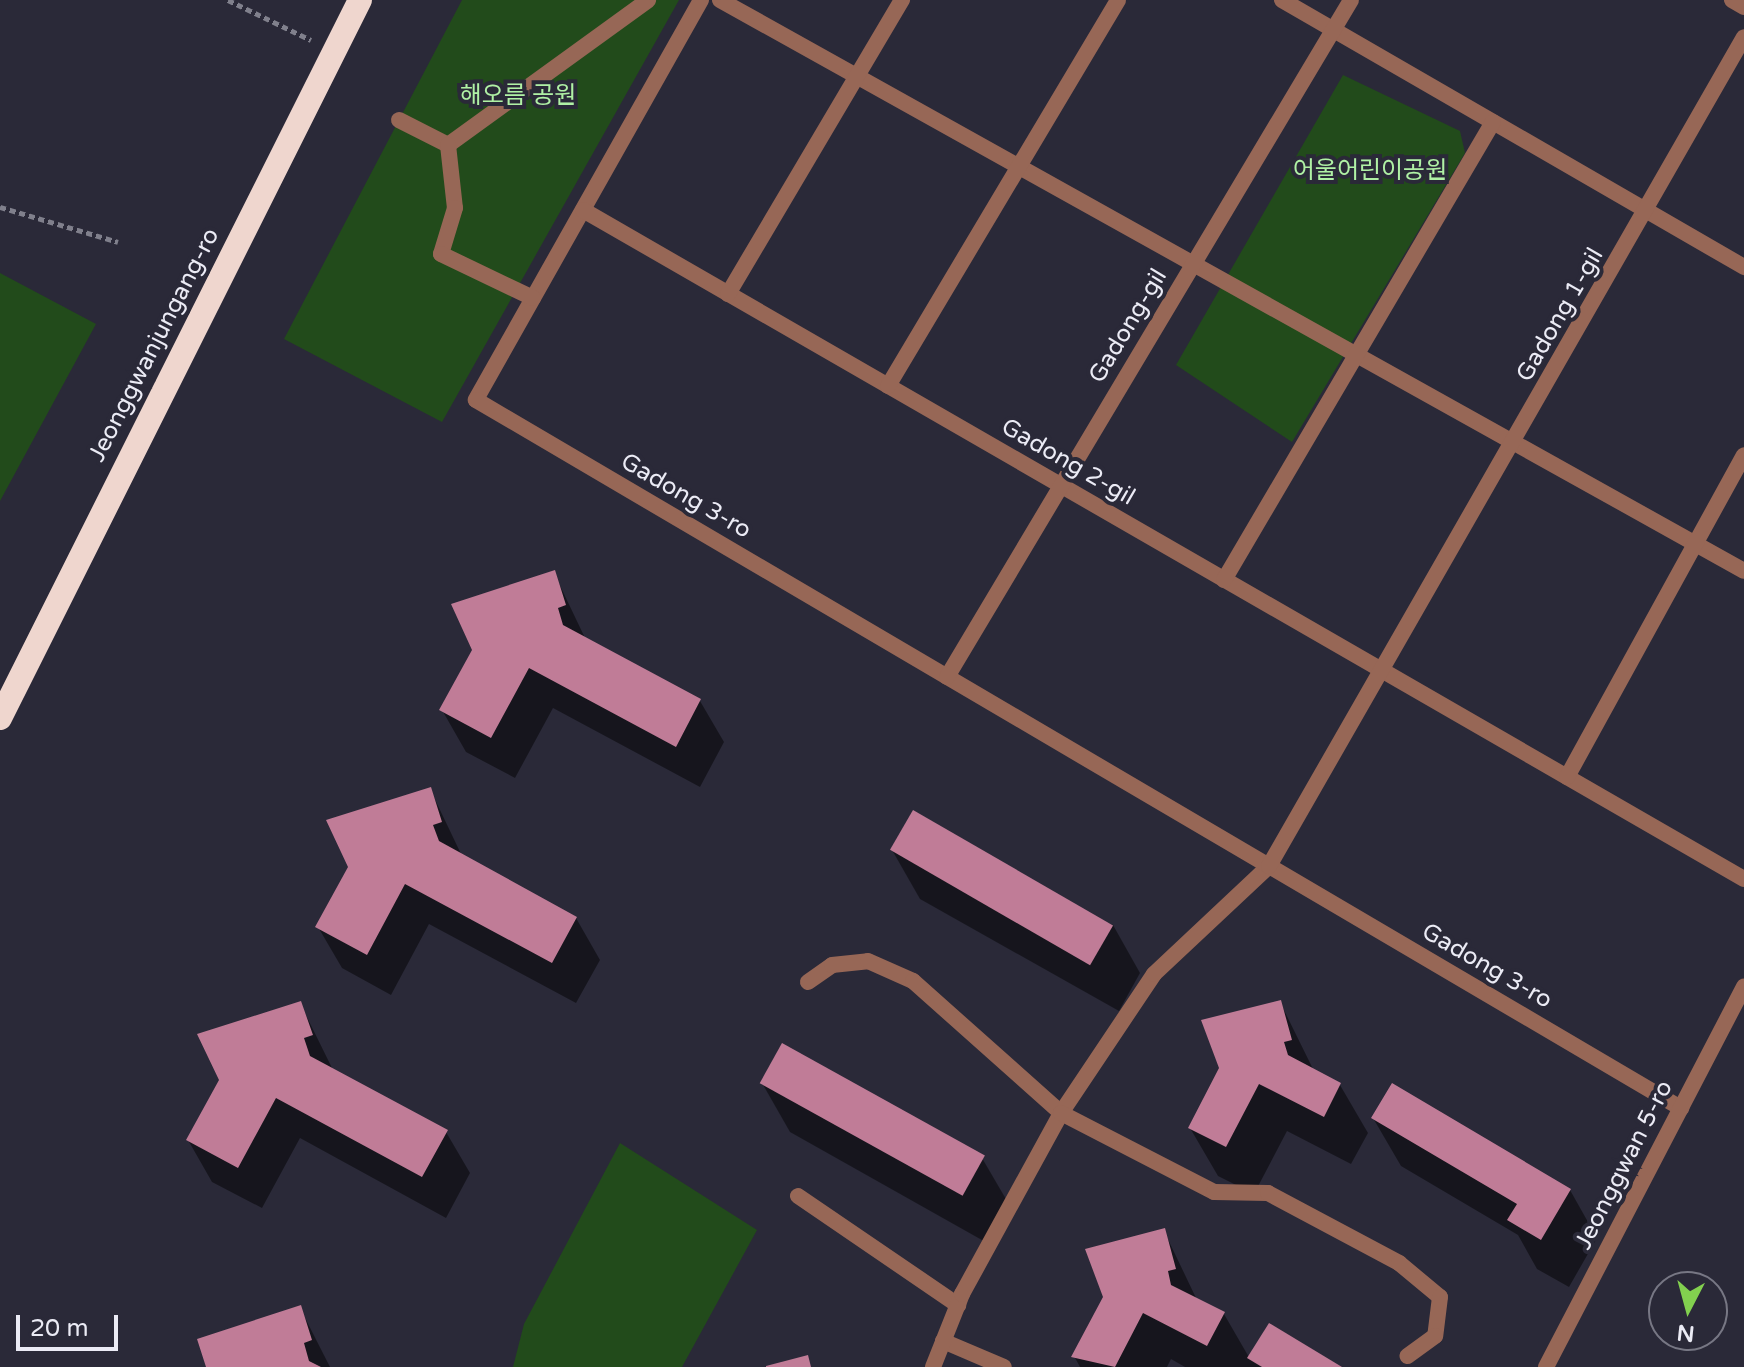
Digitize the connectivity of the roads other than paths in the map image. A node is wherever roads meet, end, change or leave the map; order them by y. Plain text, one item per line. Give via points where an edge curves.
1 (360, 0) edge
2 (648, 0) edge
3 (701, 0) edge
4 (720, 0) edge
5 (902, 0) edge
6 (1118, 0) edge
7 (1282, 0) edge
8 (1351, 0) edge
9 (1732, 0) edge
10 (1744, 7) edge
11 (1333, 30) junction
12 (1744, 37) edge
13 (857, 75) junction
14 (399, 120) dead end
15 (1493, 122) junction
16 (448, 145) junction
17 (1019, 166) junction
18 (583, 210) junction
19 (1648, 212) junction
20 (1193, 264) junction
21 (1744, 267) edge
22 (728, 294) junction
23 (533, 298) junction
24 (1358, 356) junction
25 (888, 386) junction
26 (1514, 443) junction
27 (1744, 455) edge
28 (1061, 485) junction
29 (1696, 545) junction
30 (1744, 571) edge
31 (1224, 580) junction
32 (1382, 670) junction
33 (947, 677) junction
34 (0, 718) edge
35 (1567, 777) junction
36 (1269, 866) junction
37 (1744, 879) edge
38 (808, 982) dead end
39 (1744, 986) edge
40 (1681, 1108) junction
41 (1061, 1113) junction
42 (798, 1196) dead end
43 (958, 1305) junction
44 (943, 1341) junction
45 (1407, 1356) dead end
46 (933, 1367) edge
47 (1004, 1367) edge
48 (1546, 1367) edge

1 - 34 highway, Jeonggwanjungang-ro
2 - 16 street
3 - 18 street, Gadong 3-ro
4 - 13 street
5 - 13 street
6 - 17 street
7 - 11 street
8 - 11 street, Gadong-gil
9 - 10 street
11 - 15 street
11 - 20 street, Gadong-gil
12 - 19 street, Gadong 1-gil
13 - 17 street
13 - 22 street
14 - 16 street
15 - 19 street
15 - 24 street
16 - 23 street via 455,208 441,254
17 - 20 street
17 - 25 street
18 - 22 street, Gadong 2-gil
18 - 23 street, Gadong 3-ro
19 - 21 street
19 - 26 street, Gadong 1-gil
20 - 24 street
20 - 28 street, Gadong-gil
22 - 25 street, Gadong 2-gil
23 - 33 street, Gadong 3-ro via 476,400
24 - 26 street
24 - 31 street
25 - 28 street, Gadong 2-gil
26 - 29 street
26 - 32 street
27 - 29 street
28 - 31 street, Gadong 2-gil
28 - 33 street, Gadong-gil
29 - 30 street
29 - 35 street
31 - 32 street, Gadong 2-gil
32 - 35 street, Gadong 2-gil
32 - 36 street
33 - 36 street, Gadong 3-ro
35 - 37 street, Gadong 2-gil
36 - 40 street, Gadong 3-ro
36 - 41 street via 1154,974
38 - 41 street via 832,965 868,961 913,981
39 - 40 street, Jeonggwan 5-ro
40 - 48 street, Jeonggwan 5-ro
41 - 43 street
41 - 45 street via 1214,1192 1268,1193 1399,1263 1440,1297 1435,1336
42 - 43 street
43 - 44 street
44 - 46 street
44 - 47 street

